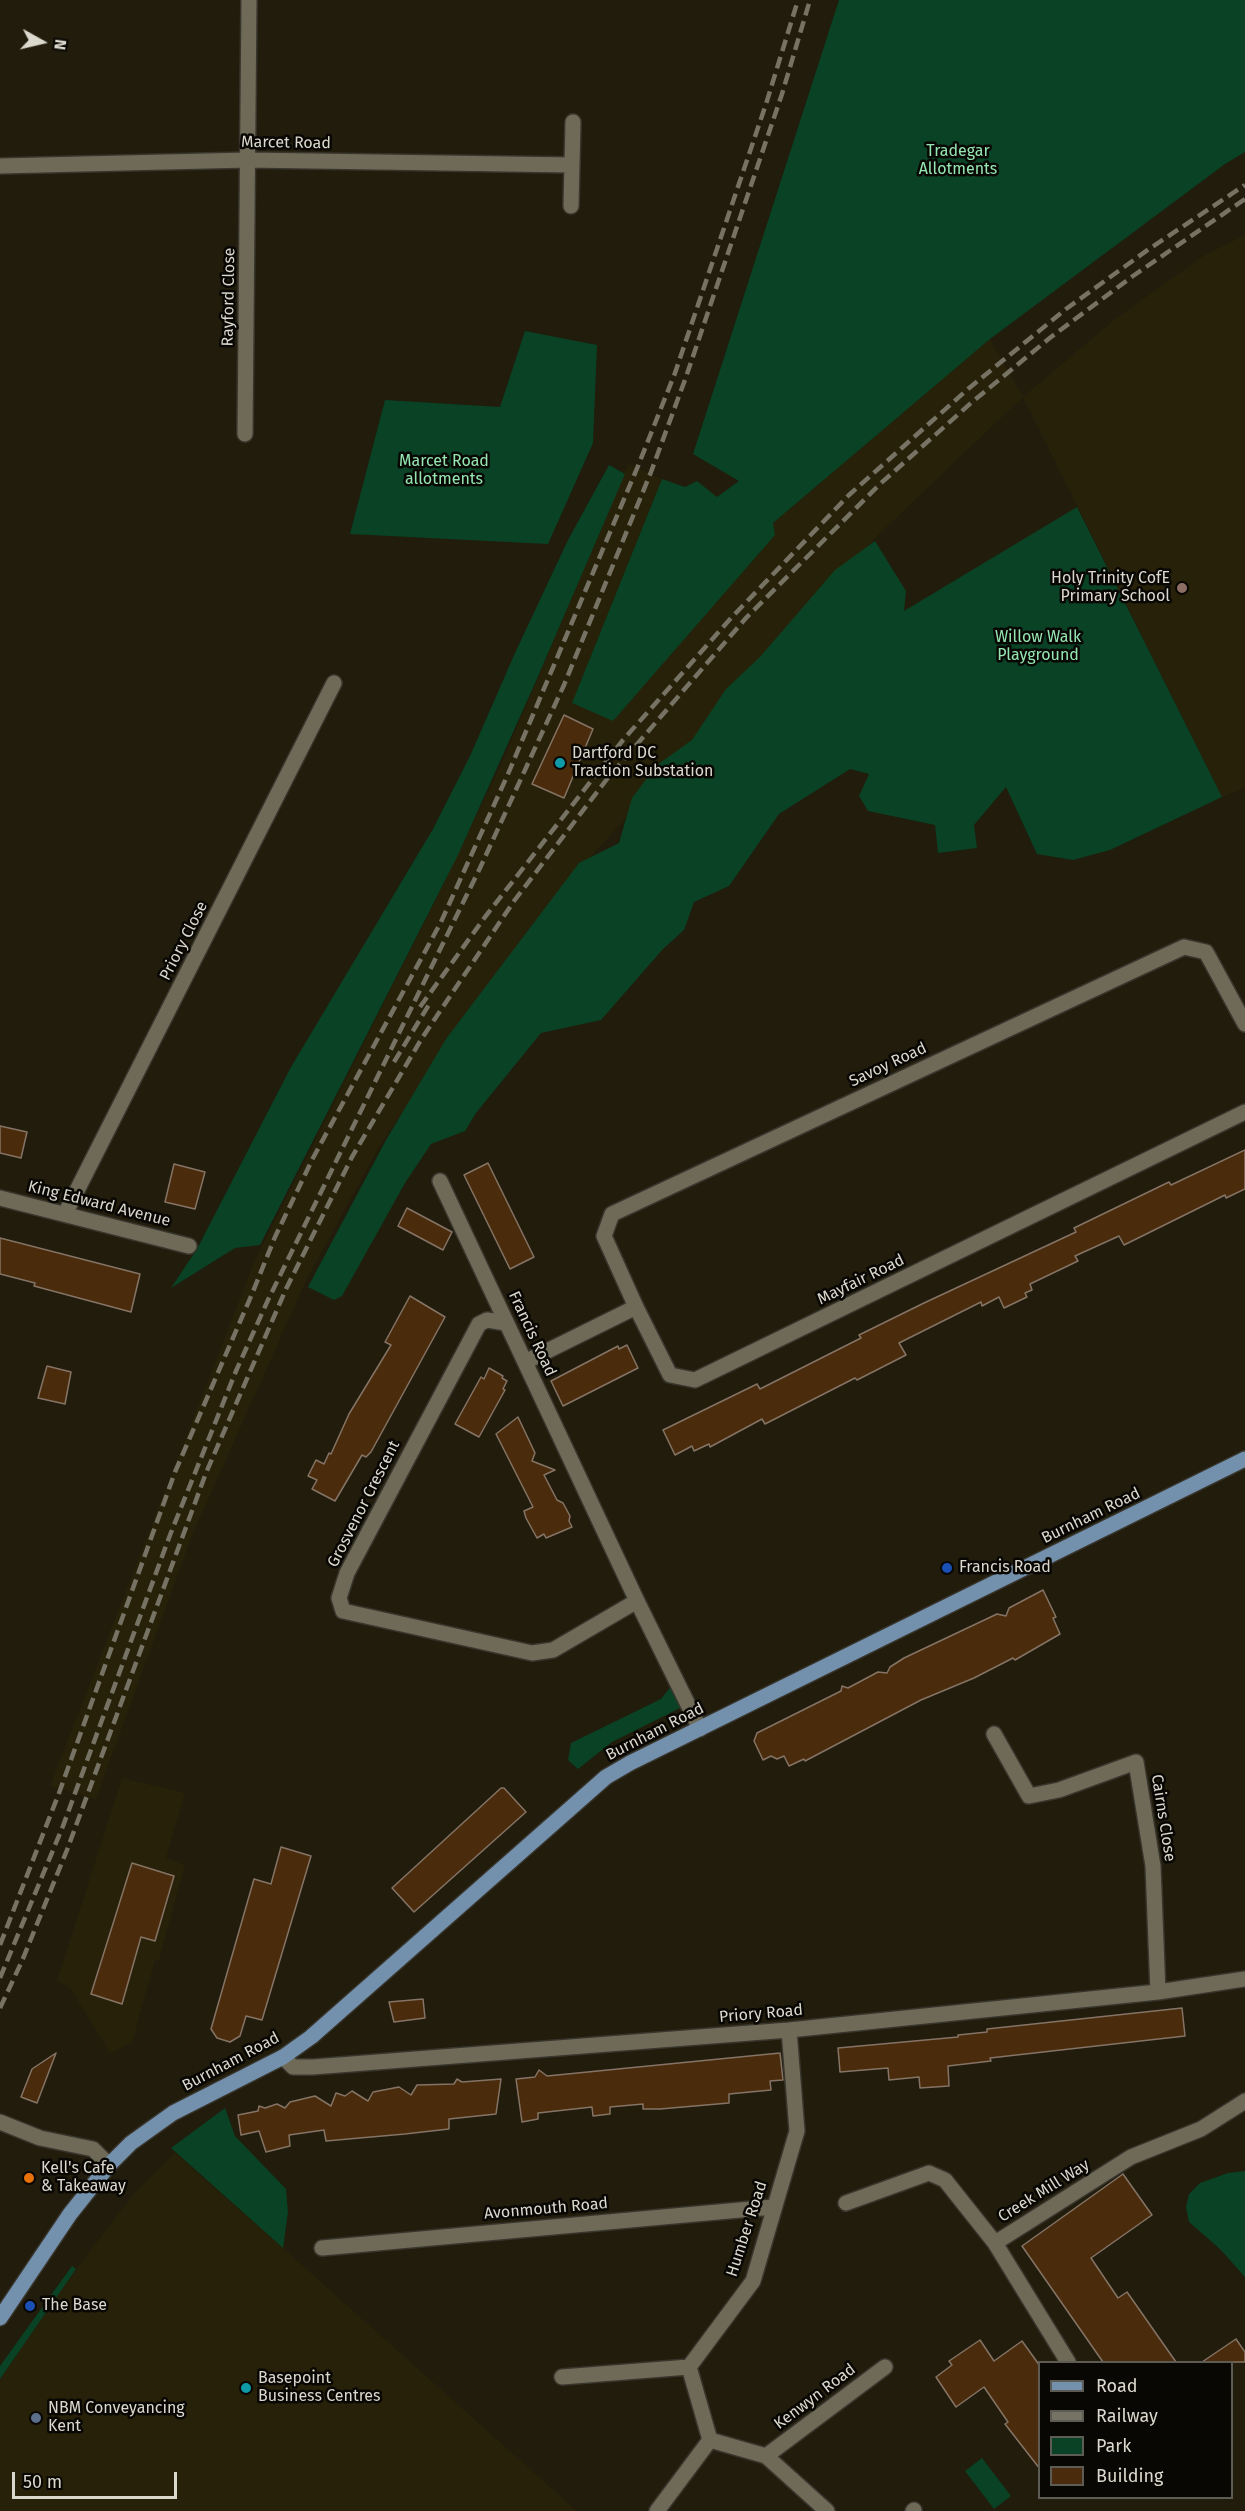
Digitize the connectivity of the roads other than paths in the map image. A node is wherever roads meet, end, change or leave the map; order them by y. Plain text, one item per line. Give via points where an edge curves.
1 (249, 0) edge
2 (573, 123) dead end
3 (248, 160) junction
4 (572, 165) junction
5 (0, 166) edge
6 (571, 206) dead end
7 (245, 434) dead end
8 (334, 683) dead end
9 (1244, 1018) edge
10 (1245, 1112) edge
11 (440, 1181) dead end
12 (0, 1198) edge
13 (65, 1214) junction
14 (189, 1246) dead end
15 (636, 1307) junction
16 (506, 1323) junction
17 (525, 1362) junction
18 (1245, 1459) edge
19 (637, 1601) junction
20 (700, 1729) junction
21 (994, 1734) dead end
22 (1245, 1979) edge
23 (1158, 1992) junction
24 (789, 2030) junction
25 (283, 2057) junction
26 (1245, 2101) edge
27 (0, 2122) edge
28 (109, 2165) junction
29 (846, 2203) dead end
30 (773, 2207) junction
31 (995, 2243) junction
32 (322, 2248) dead end
33 (0, 2318) edge
34 (1067, 2361) edge
35 (689, 2367) junction
36 (885, 2367) dead end
37 (562, 2377) dead end
38 (710, 2440) junction
39 (766, 2456) junction
40 (657, 2511) edge
41 (827, 2511) edge

1 - 3 street, Rayford Close
2 - 4 street
3 - 4 street, Marcet Road
3 - 5 street, Marcet Road
3 - 7 street, Rayford Close
4 - 6 street
8 - 13 street, Priory Close
9 - 15 street, Savoy Road via 1206,952 1184,947 612,1214 604,1236
10 - 15 street, Mayfair Road via 695,1380 670,1375
11 - 16 street, Francis Road
12 - 13 street, King Edward Avenue
13 - 14 street, King Edward Avenue
15 - 17 street
16 - 17 street, Francis Road
16 - 19 street, Grosvenor Crescent via 487,1320 479,1324 347,1573 339,1598 343,1611 532,1653 553,1650
17 - 19 street, Francis Road
18 - 20 main road, Burnham Road
19 - 20 street, Francis Road
20 - 25 main road, Burnham Road via 606,1776
21 - 23 street, Cairns Close via 1029,1796 1059,1790 1136,1762 1153,1866
22 - 23 street, Priory Road
23 - 24 street, Priory Road
24 - 25 street, Priory Road via 313,2067 293,2067
24 - 30 street, Humber Road via 797,2131
25 - 28 main road, Burnham Road via 173,2113 130,2144
26 - 31 street, Creek Mill Way via 1201,2129 1131,2157
27 - 28 street via 40,2138 93,2149
28 - 33 main road, Burnham Road via 70,2214
29 - 31 street, Creek Mill Way via 929,2173 945,2180
30 - 32 street, Avonmouth Road
30 - 35 street, Humber Road via 753,2281
31 - 34 street
35 - 37 street
35 - 38 street
36 - 39 street, Kenwyn Road
38 - 39 street
38 - 40 street
39 - 41 street

